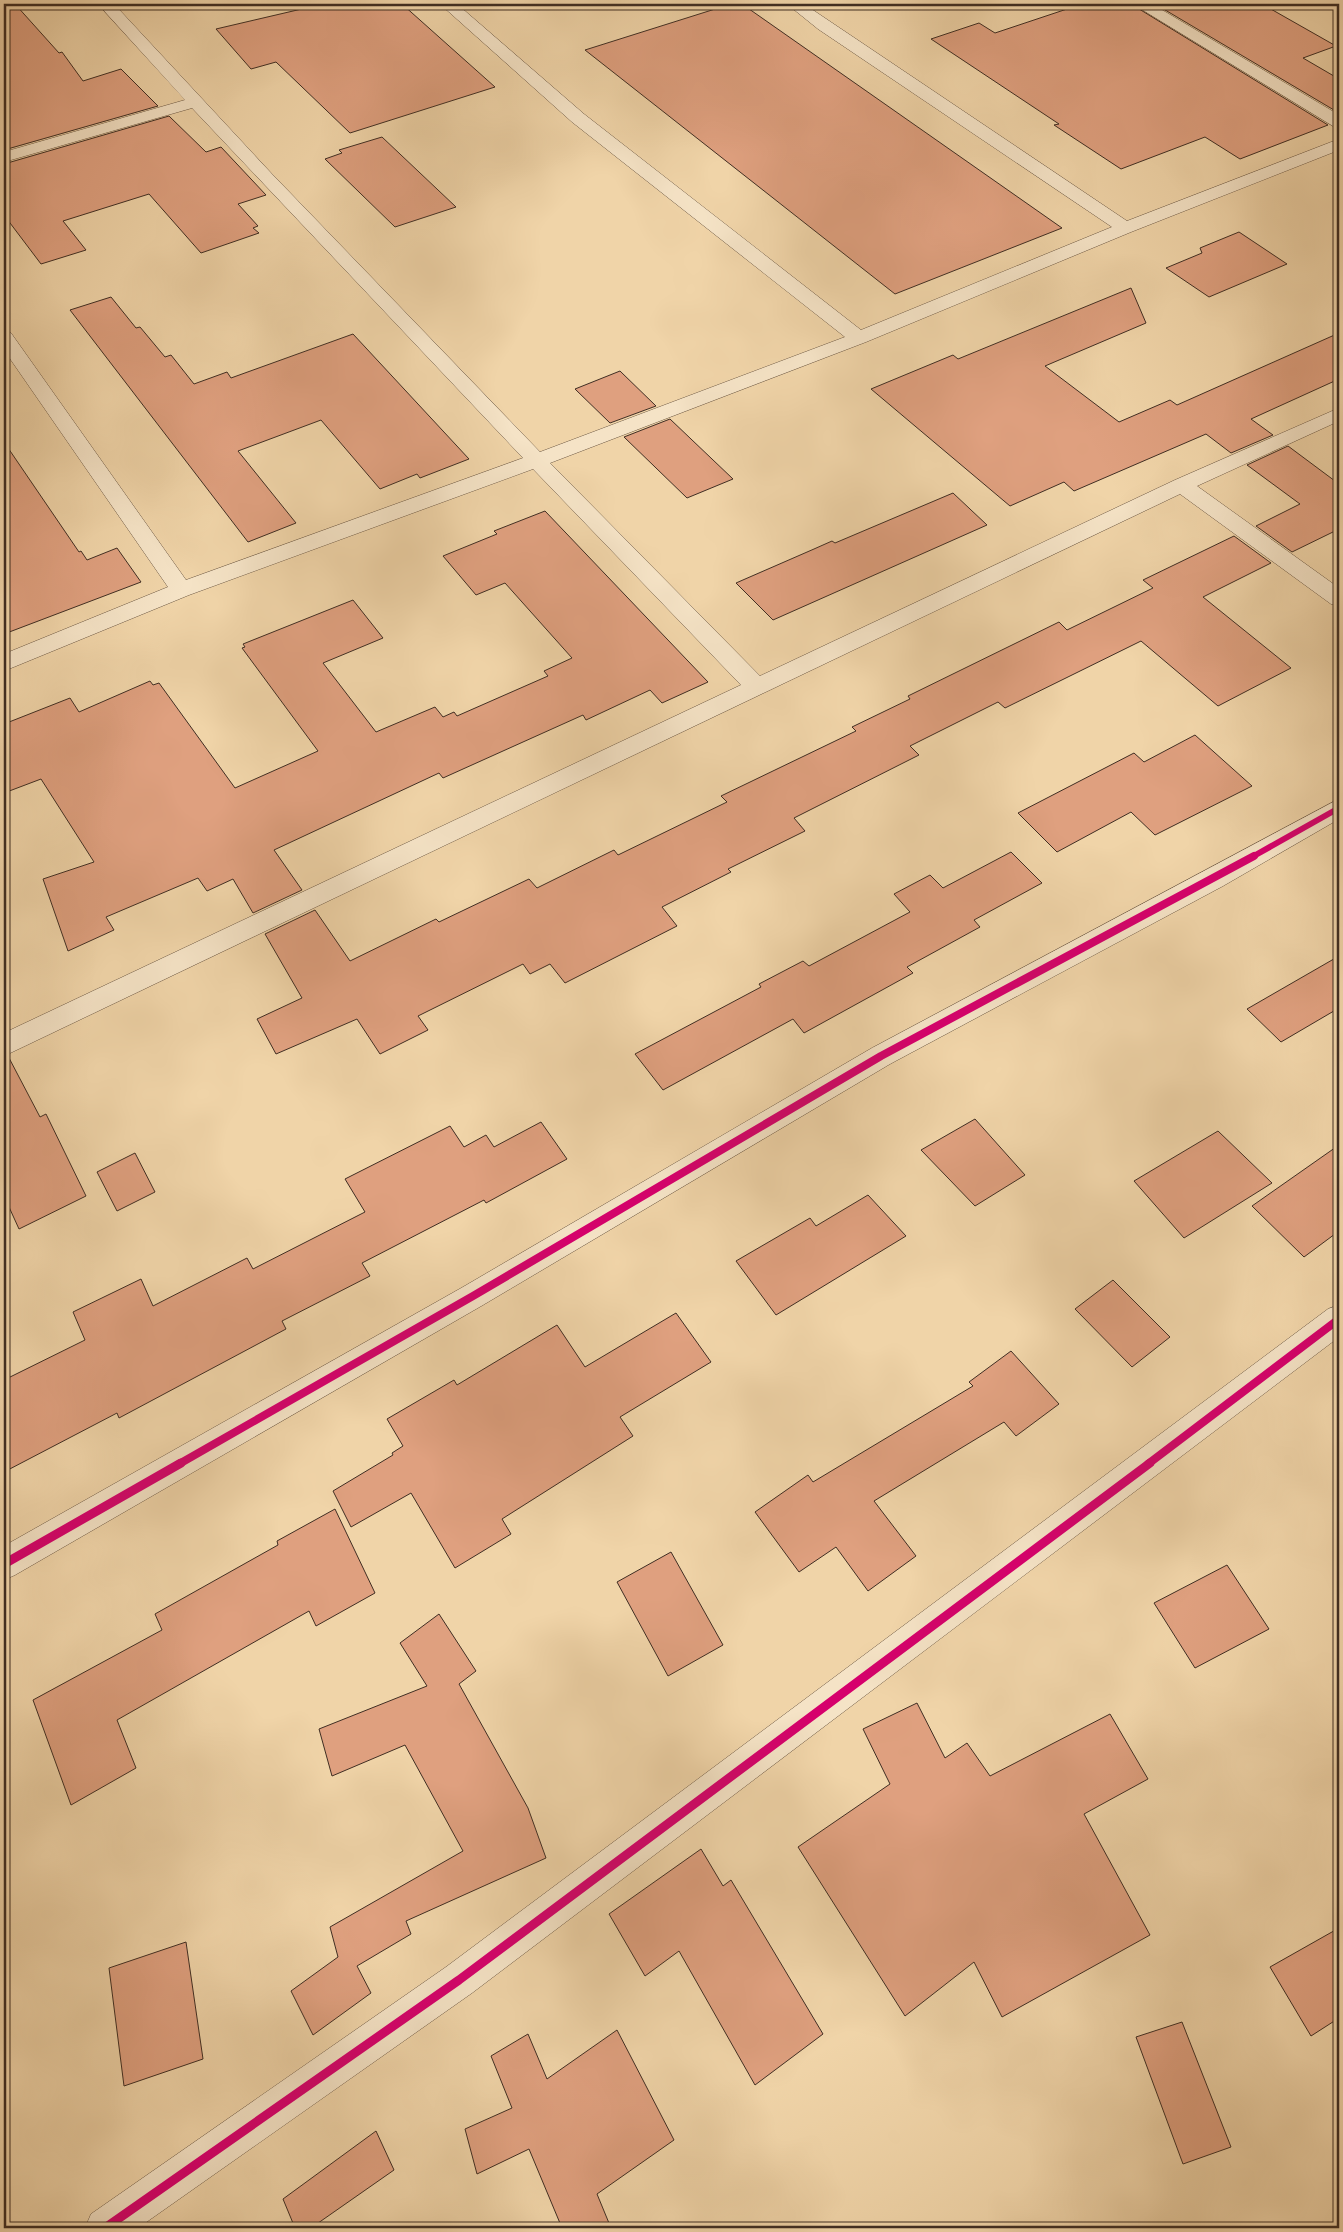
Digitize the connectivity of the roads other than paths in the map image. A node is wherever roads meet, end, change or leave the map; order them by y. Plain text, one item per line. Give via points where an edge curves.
1 (106, 4) edge
2 (448, 4) edge
3 (795, 4) edge
4 (1141, 4) edge
5 (195, 102) junction
6 (1339, 122) edge
7 (1339, 144) edge
8 (4, 157) edge
9 (1125, 228) junction
10 (4, 337) edge
11 (859, 338) junction
12 (1339, 414) edge
13 (535, 461) junction
14 (1182, 485) junction
15 (181, 590) junction
16 (1339, 599) edge
17 (4, 663) edge
18 (757, 687) junction
19 (1339, 808) edge
20 (4, 1045) edge
21 (1339, 1319) edge
22 (4, 1564) edge
23 (105, 2228) edge

1 - 5 street
2 - 11 street via 578,118
3 - 9 street
4 - 6 street
5 - 8 street
5 - 13 street
7 - 9 street
9 - 11 street
10 - 15 street
11 - 13 street
12 - 14 street
13 - 15 street
13 - 18 street
14 - 16 street
14 - 18 street
15 - 17 street
18 - 20 street
19 - 22 street via 881,1056 473,1296
21 - 23 street via 467,1974

